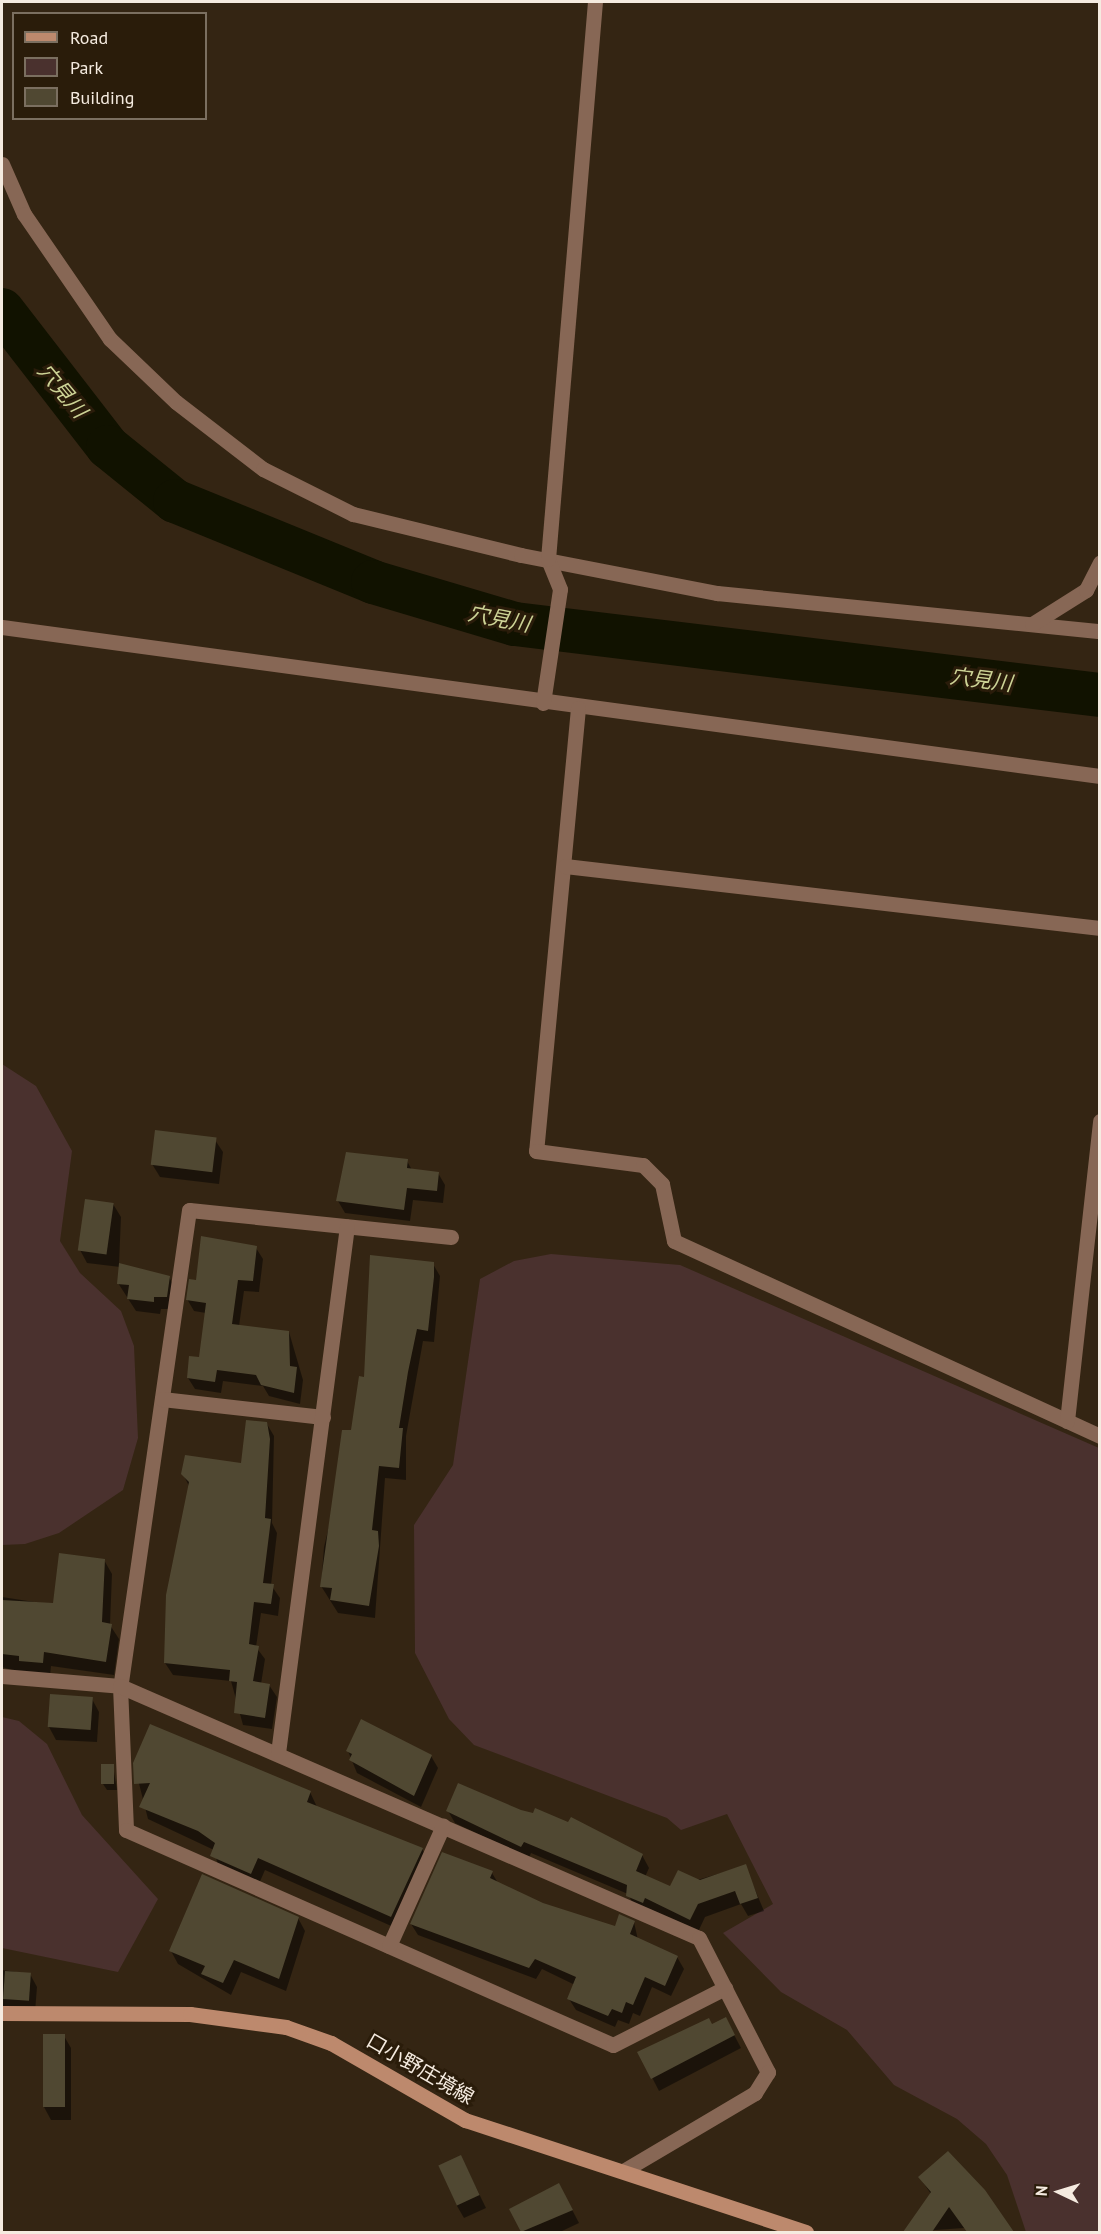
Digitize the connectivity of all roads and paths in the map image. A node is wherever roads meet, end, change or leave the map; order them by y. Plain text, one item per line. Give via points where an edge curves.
1 (595, 2) edge
2 (2, 164) edge
3 (548, 559) junction
4 (1100, 562) edge
5 (1032, 624) junction
6 (2, 627) edge
7 (1100, 631) edge
8 (543, 703) junction
9 (578, 708) junction
10 (1100, 776) edge
11 (565, 866) junction
12 (1100, 928) edge
13 (1100, 1121) edge
14 (347, 1226) junction
15 (451, 1236) dead end
16 (162, 1399) junction
17 (323, 1417) junction
18 (1066, 1421) junction
19 (1100, 1436) edge
20 (2, 1676) edge
21 (120, 1686) junction
22 (278, 1753) junction
23 (443, 1826) junction
24 (389, 1946) junction
25 (724, 1988) junction
26 (2, 2013) edge
27 (626, 2170) junction
28 (806, 2232) edge

1 - 3 street
2 - 3 street via 24,214 110,339 176,402 263,469 353,514
3 - 5 street via 717,593
3 - 8 street via 560,589
4 - 5 street via 1086,590
5 - 7 street
6 - 8 street
8 - 9 street
9 - 10 street
9 - 11 street
11 - 12 street
11 - 18 street via 536,1151 643,1165 662,1184 674,1241
13 - 18 street
14 - 15 street
14 - 16 street via 189,1210
14 - 17 street
16 - 17 street
16 - 21 street
17 - 22 street
18 - 19 street
20 - 21 street
21 - 22 street
21 - 24 street via 126,1830
22 - 23 street
23 - 24 street
23 - 25 street via 699,1938
24 - 25 street via 613,2045
25 - 27 street via 768,2072 755,2093
26 - 27 main road, 口小野庄境線 via 190,2014 286,2027 331,2043 465,2120
27 - 28 main road, 口小野庄境線

